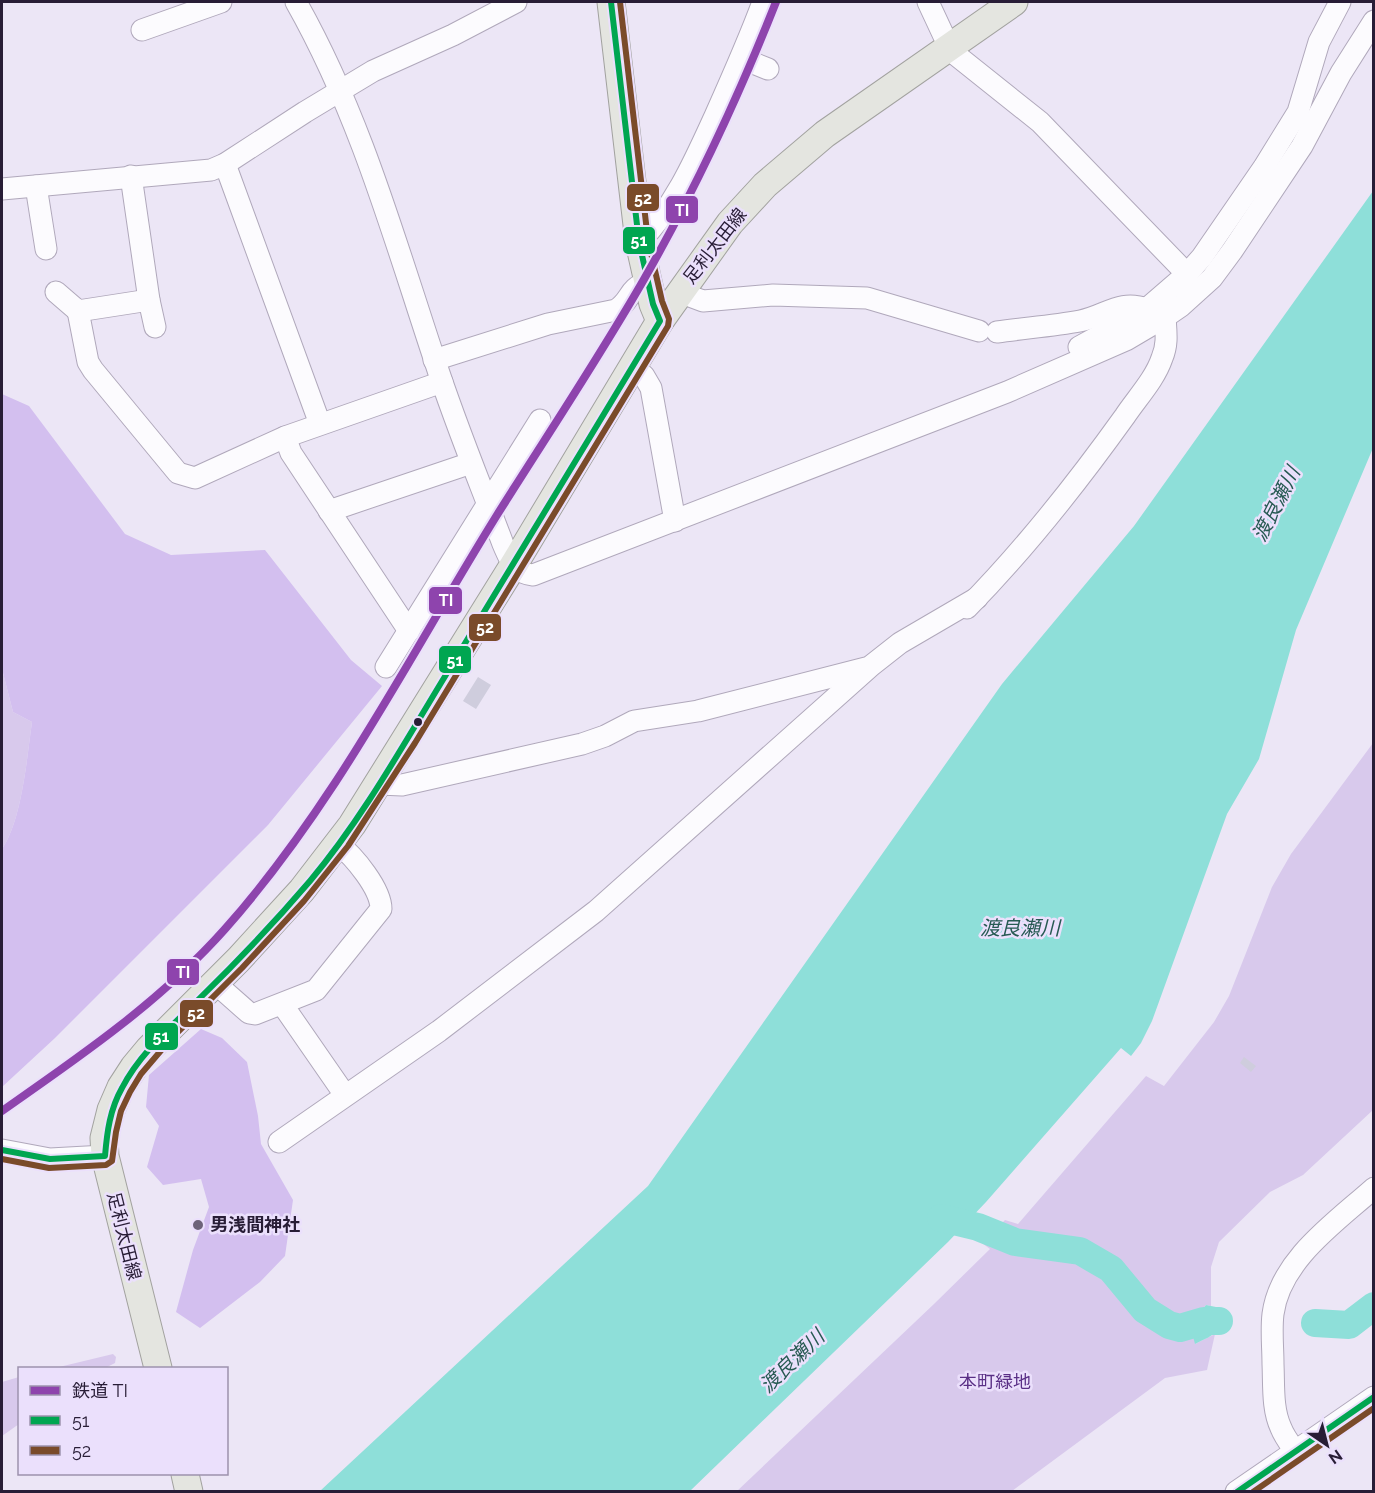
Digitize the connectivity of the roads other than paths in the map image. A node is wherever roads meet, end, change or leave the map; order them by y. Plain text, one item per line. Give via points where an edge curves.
1 (221, 2) edge
2 (296, 2) edge
3 (516, 2) edge
4 (611, 2) edge
5 (764, 2) edge
6 (928, 2) edge
7 (1014, 2) edge
8 (1340, 2) edge
9 (1374, 21) edge
10 (142, 30) dead end
11 (949, 47) junction
12 (741, 58) junction
13 (768, 69) dead end
14 (341, 91) junction
15 (225, 164) junction
16 (131, 176) junction
17 (36, 186) junction
18 (2, 189) edge
19 (639, 242) junction
20 (46, 249) dead end
21 (1187, 274) junction
22 (647, 282) junction
23 (56, 292) dead end
24 (679, 292) junction
25 (149, 300) junction
26 (78, 311) junction
27 (1156, 313) junction
28 (660, 321) junction
29 (155, 327) dead end
30 (434, 360) junction
31 (633, 366) junction
32 (442, 382) junction
33 (540, 420) dead end
34 (320, 424) junction
35 (285, 437) junction
36 (471, 463) junction
37 (488, 505) junction
38 (329, 511) junction
39 (675, 521) junction
40 (513, 566) junction
41 (977, 598) junction
42 (953, 621) dead end
43 (409, 631) junction
44 (872, 665) junction
45 (386, 667) dead end
46 (379, 784) junction
47 (338, 844) junction
48 (215, 983) junction
49 (282, 1004) junction
50 (345, 1095) junction
51 (279, 1142) dead end
52 (2, 1150) edge
53 (105, 1156) junction
54 (1374, 1188) edge
55 (158, 1367) edge
56 (1374, 1397) edge
57 (1295, 1451) junction
58 (185, 1475) edge
59 (189, 1491) edge
60 (1236, 1491) edge

1 - 10 street
2 - 14 street
3 - 14 street via 373,71
4 - 19 main road
5 - 12 street
6 - 11 street
7 - 11 main road, 足利太田線
8 - 21 street via 1319,42 1298,112 1264,167
9 - 27 street via 1302,146 1212,278 1197,293
11 - 21 street via 1040,122
11 - 24 main road, 足利太田線 via 825,134 781,170 730,224
12 - 13 street
12 - 19 street via 699,150 668,206
14 - 15 street
14 - 30 street via 364,147
15 - 16 street via 211,170
15 - 34 street
16 - 17 street
16 - 25 street
17 - 18 street
17 - 20 street
19 - 22 main road
21 - 27 street
22 - 28 main road
22 - 30 street via 636,286 616,310 548,324
23 - 26 street
24 - 27 street via 703,301 773,295 867,298 988,331 1083,321 1135,304
24 - 28 main road, 足利太田線
25 - 26 street
25 - 29 street
26 - 35 street via 88,362 178,473 195,478
27 - 39 street via 1126,340 1007,392
27 - 41 street via 1167,341 1152,376 1052,512
28 - 31 main road, 足利太田線
30 - 32 street
31 - 39 street via 651,388
31 - 40 main road, 足利太田線
32 - 34 street
32 - 36 street
33 - 37 street
34 - 35 street
35 - 38 street via 291,453
36 - 37 street
36 - 38 street
37 - 40 street
37 - 43 street
38 - 43 street
39 - 40 street via 533,575
40 - 46 main road, 足利太田線
41 - 42 street
41 - 44 street via 900,643
43 - 45 street
44 - 46 street via 698,711 634,722 562,749 402,785
44 - 50 street via 596,911 439,1031
46 - 47 main road, 足利太田線
47 - 48 main road, 足利太田線 via 302,890
47 - 49 street via 356,861 381,900 381,909 316,990
48 - 49 street via 249,1013
48 - 53 main road, 足利太田線 via 149,1049 121,1087 106,1128
49 - 50 street
50 - 51 street
52 - 53 street via 50,1159
53 - 55 main road, 足利太田線
54 - 57 street via 1296,1261 1276,1297 1274,1402 1281,1429
56 - 57 street
57 - 60 street
58 - 59 main road

